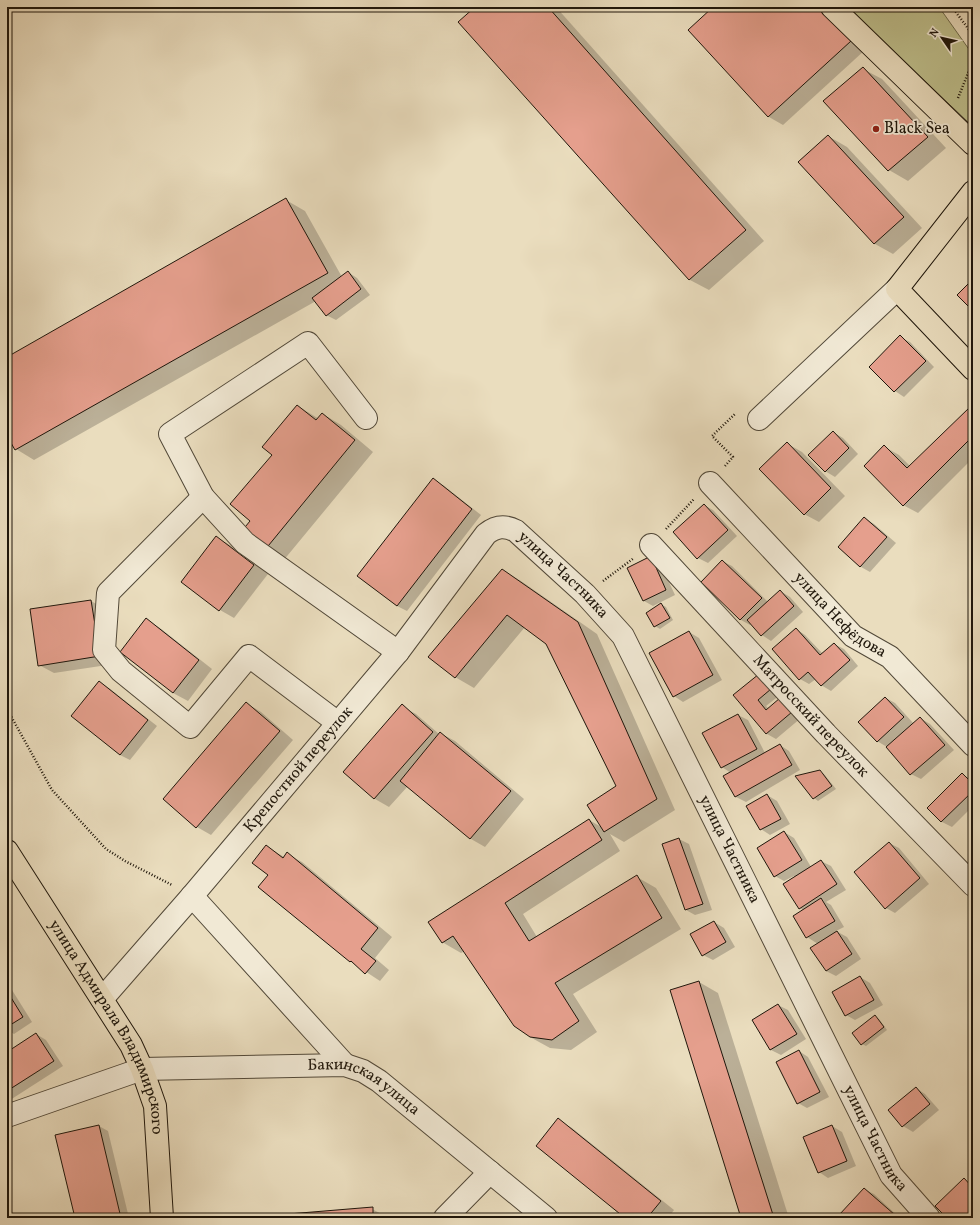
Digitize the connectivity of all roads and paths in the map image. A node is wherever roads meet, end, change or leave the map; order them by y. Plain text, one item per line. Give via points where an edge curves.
1 (832, 7) edge
2 (952, 7) edge
3 (973, 35) edge
4 (973, 61) edge
5 (957, 100) dead end
6 (973, 144) edge
7 (973, 192) edge
8 (897, 289) junction
9 (973, 369) edge
10 (366, 418) dead end
11 (759, 419) dead end
12 (710, 483) dead end
13 (203, 497) junction
14 (486, 534) joint
15 (651, 545) dead end
16 (398, 652) junction
17 (7, 709) edge
18 (338, 723) junction
19 (973, 745) edge
20 (7, 851) edge
21 (973, 886) edge
22 (192, 896) junction
23 (102, 998) junction
24 (345, 1066) junction
25 (142, 1069) junction
26 (7, 1116) edge
27 (490, 1172) junction
28 (162, 1218) edge
29 (445, 1218) edge
30 (546, 1218) edge
31 (929, 1218) edge

1 - 6 main road
2 - 3 path
4 - 5 path
7 - 8 main road
8 - 9 main road
8 - 11 street
10 - 13 street via 308,343 170,434
12 - 19 street, улица Нефёдова via 853,636 890,657
13 - 16 street via 245,543
13 - 18 street via 108,592 104,650 121,672 190,727 249,656
14 - 16 street, Крепостной переулок
14 - 31 street, улица Частника via 504,526 516,531 585,594 623,636 891,1175
15 - 21 street, Матросский переулок via 826,734
16 - 18 street, Крепостной переулок
17 - 22 path via 52,790 106,849
18 - 22 street, Крепостной переулок
20 - 23 main road, улица Адмирала Владимирского
22 - 23 street, Крепостной переулок
22 - 24 street
23 - 25 main road, улица Адмирала Владимирского via 131,1045
24 - 25 street, Бакинская улица
24 - 27 street, Бакинская улица via 363,1071 379,1081
25 - 26 street, Бакинская улица
25 - 28 main road, улица Адмирала Владимирского via 156,1106
27 - 29 street
27 - 30 street, Бакинская улица

